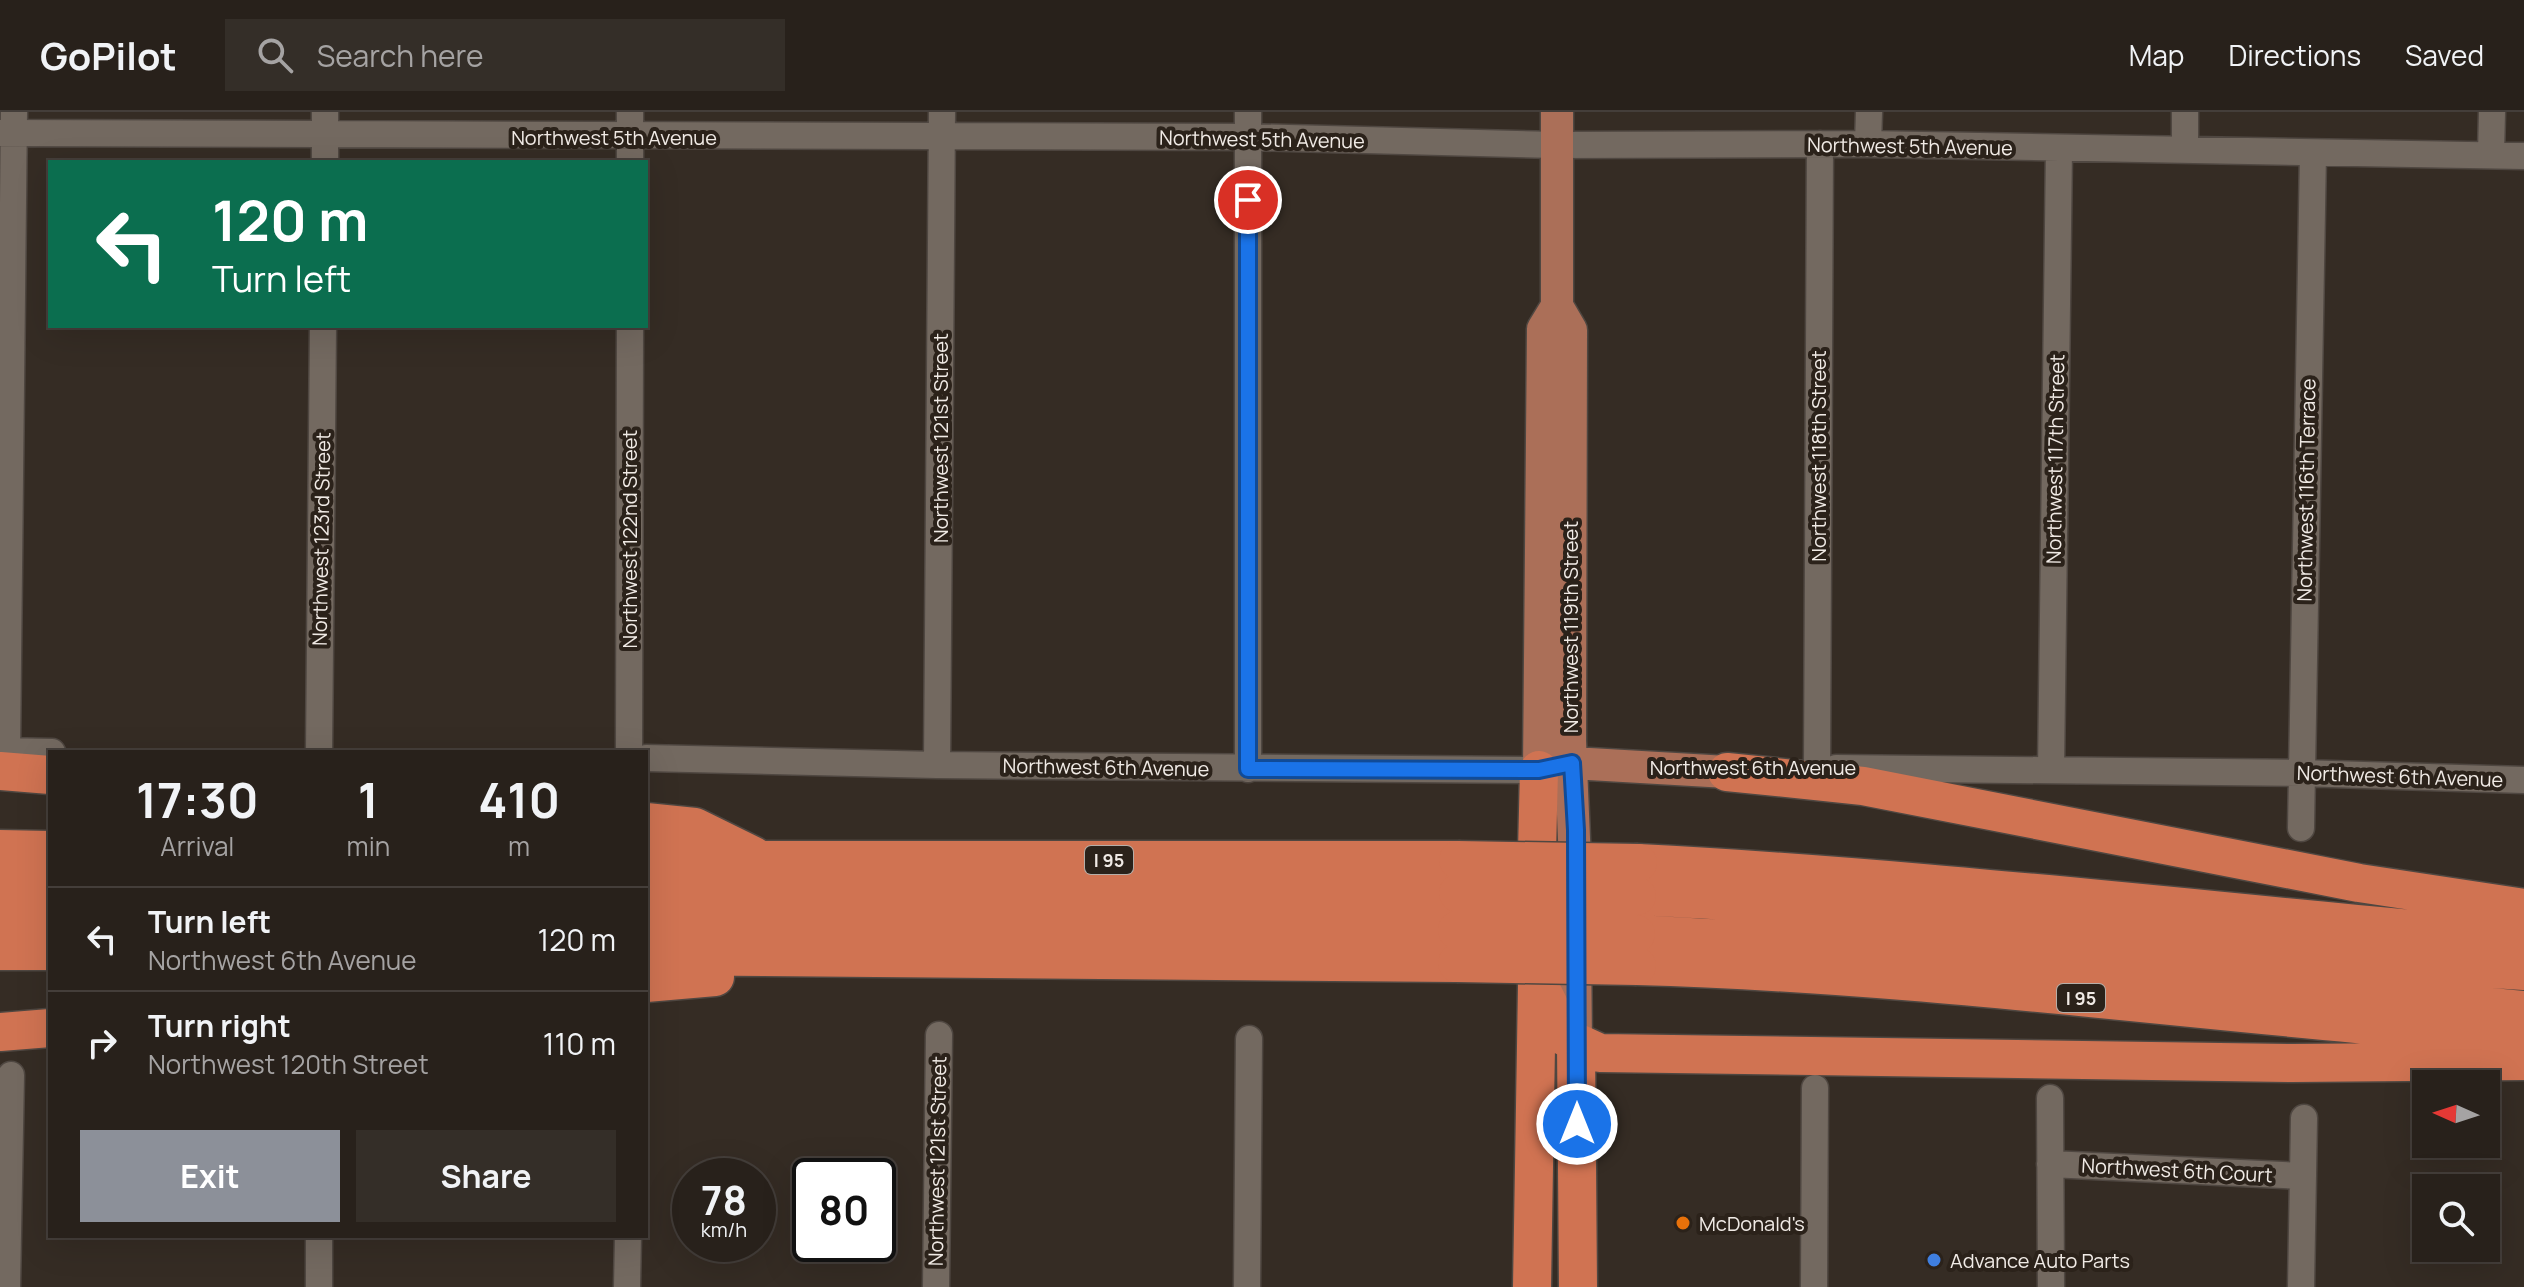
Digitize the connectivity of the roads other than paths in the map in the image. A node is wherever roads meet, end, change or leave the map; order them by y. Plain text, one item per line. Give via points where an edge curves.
1 (1557, 112) edge
2 (1869, 112) edge
3 (2185, 112) edge
4 (2492, 112) edge
5 (326, 123) edge
6 (1248, 124) edge
7 (942, 125) edge
8 (9, 126) edge
9 (630, 137) edge
10 (1820, 144) junction
11 (1868, 144) junction
12 (1557, 145) junction
13 (2059, 149) junction
14 (2185, 150) junction
15 (2313, 153) junction
16 (2491, 154) junction
17 (2524, 156) edge
18 (325, 160) edge
19 (323, 328) edge
20 (630, 328) edge
21 (319, 750) edge
22 (629, 750) edge
23 (48, 752) edge
24 (2, 758) edge
25 (648, 758) edge
26 (937, 765) junction
27 (1556, 767) junction
28 (1817, 767) junction
29 (1248, 769) junction
30 (2051, 770) junction
31 (1727, 772) junction
32 (2300, 773) junction
33 (48, 774) edge
34 (2524, 780) edge
35 (648, 822) edge
36 (2301, 828) dead end
37 (0, 849) edge
38 (48, 850) edge
39 (760, 859) junction
40 (648, 860) edge
41 (1458, 876) junction
42 (1637, 880) junction
43 (0, 881) edge
44 (48, 882) edge
45 (648, 887) edge
46 (2524, 908) edge
47 (0, 917) edge
48 (48, 918) edge
49 (648, 923) edge
50 (2524, 939) edge
51 (1457, 947) junction
52 (1636, 950) junction
53 (0, 951) edge
54 (48, 951) edge
55 (648, 956) edge
56 (923, 958) junction
57 (2524, 971) edge
58 (1536, 979) junction
59 (648, 983) edge
60 (2524, 1010) edge
61 (48, 1028) edge
62 (0, 1032) edge
63 (939, 1035) dead end
64 (2524, 1038) edge
65 (1249, 1039) dead end
66 (1576, 1044) junction
67 (2524, 1061) edge
68 (11, 1075) dead end
69 (1815, 1088) dead end
70 (2050, 1098) dead end
71 (2304, 1118) dead end
72 (2050, 1164) junction
73 (2303, 1176) junction
74 (319, 1238) edge
75 (628, 1238) edge
76 (7, 1287) edge
77 (319, 1287) edge
78 (627, 1287) edge
79 (936, 1287) edge
80 (1247, 1287) edge
81 (1532, 1287) edge
82 (1578, 1287) edge
83 (1814, 1287) edge
84 (2051, 1287) edge
85 (2301, 1287) edge

1 - 12 main road, Northwest 119th Street
2 - 11 street
3 - 14 street
4 - 16 street
5 - 8 street, Northwest 5th Avenue
5 - 9 street, Northwest 5th Avenue
5 - 18 street
6 - 7 street, Northwest 5th Avenue
6 - 12 street, Northwest 5th Avenue
6 - 29 street
7 - 9 street, Northwest 5th Avenue
7 - 26 street, Northwest 121st Street
8 - 24 street
10 - 11 street, Northwest 5th Avenue
10 - 12 street, Northwest 5th Avenue
10 - 28 street, Northwest 118th Street
11 - 13 street, Northwest 5th Avenue
12 - 27 main road, Northwest 119th Street via 1557,306 1543,329
13 - 14 street, Northwest 5th Avenue
13 - 30 street, Northwest 117th Street
14 - 15 street, Northwest 5th Avenue
15 - 16 street, Northwest 5th Avenue
15 - 32 street, Northwest 116th Terrace
16 - 17 street, Northwest 5th Avenue
19 - 21 street, Northwest 123rd Street
20 - 22 street, Northwest 122nd Street
23 - 24 street
24 - 33 highway
25 - 26 street, Northwest 6th Avenue
26 - 29 street, Northwest 6th Avenue
27 - 29 street, Northwest 6th Avenue
27 - 31 main road, Northwest 6th Avenue
27 - 58 highway, Northwest 119th Street
27 - 66 main road, Northwest 119th Street via 1576,830
28 - 30 street, Northwest 6th Avenue
28 - 31 street, Northwest 6th Avenue
30 - 32 street, Northwest 6th Avenue
31 - 46 highway via 1863,786 2359,883
32 - 34 street, Northwest 6th Avenue
32 - 36 street, Northwest 116th Terrace
35 - 39 highway via 695,827
37 - 38 highway
39 - 40 highway, I 95
39 - 41 highway, I 95
41 - 42 highway, I 95, bridge
41 - 45 highway
42 - 50 highway, I 95 via 1816,872
42 - 57 highway via 1891,911
43 - 44 highway
47 - 48 highway
49 - 51 highway
51 - 52 highway, I 95, bridge
51 - 56 highway, I 95
52 - 60 highway via 1868,947
52 - 64 highway, I 95 via 1847,976
53 - 54 highway
55 - 56 highway, I 95
56 - 59 highway
58 - 66 highway via 1565,1037
58 - 81 highway, Northwest 119th Street
61 - 62 highway
63 - 79 street, Northwest 121st Street
65 - 80 street
66 - 67 highway via 1600,1053
66 - 82 highway, Northwest 119th Street
68 - 76 street
69 - 83 street
70 - 72 street
71 - 73 street
72 - 73 street, Northwest 6th Court
72 - 84 street
73 - 85 street
74 - 77 street
75 - 78 street

